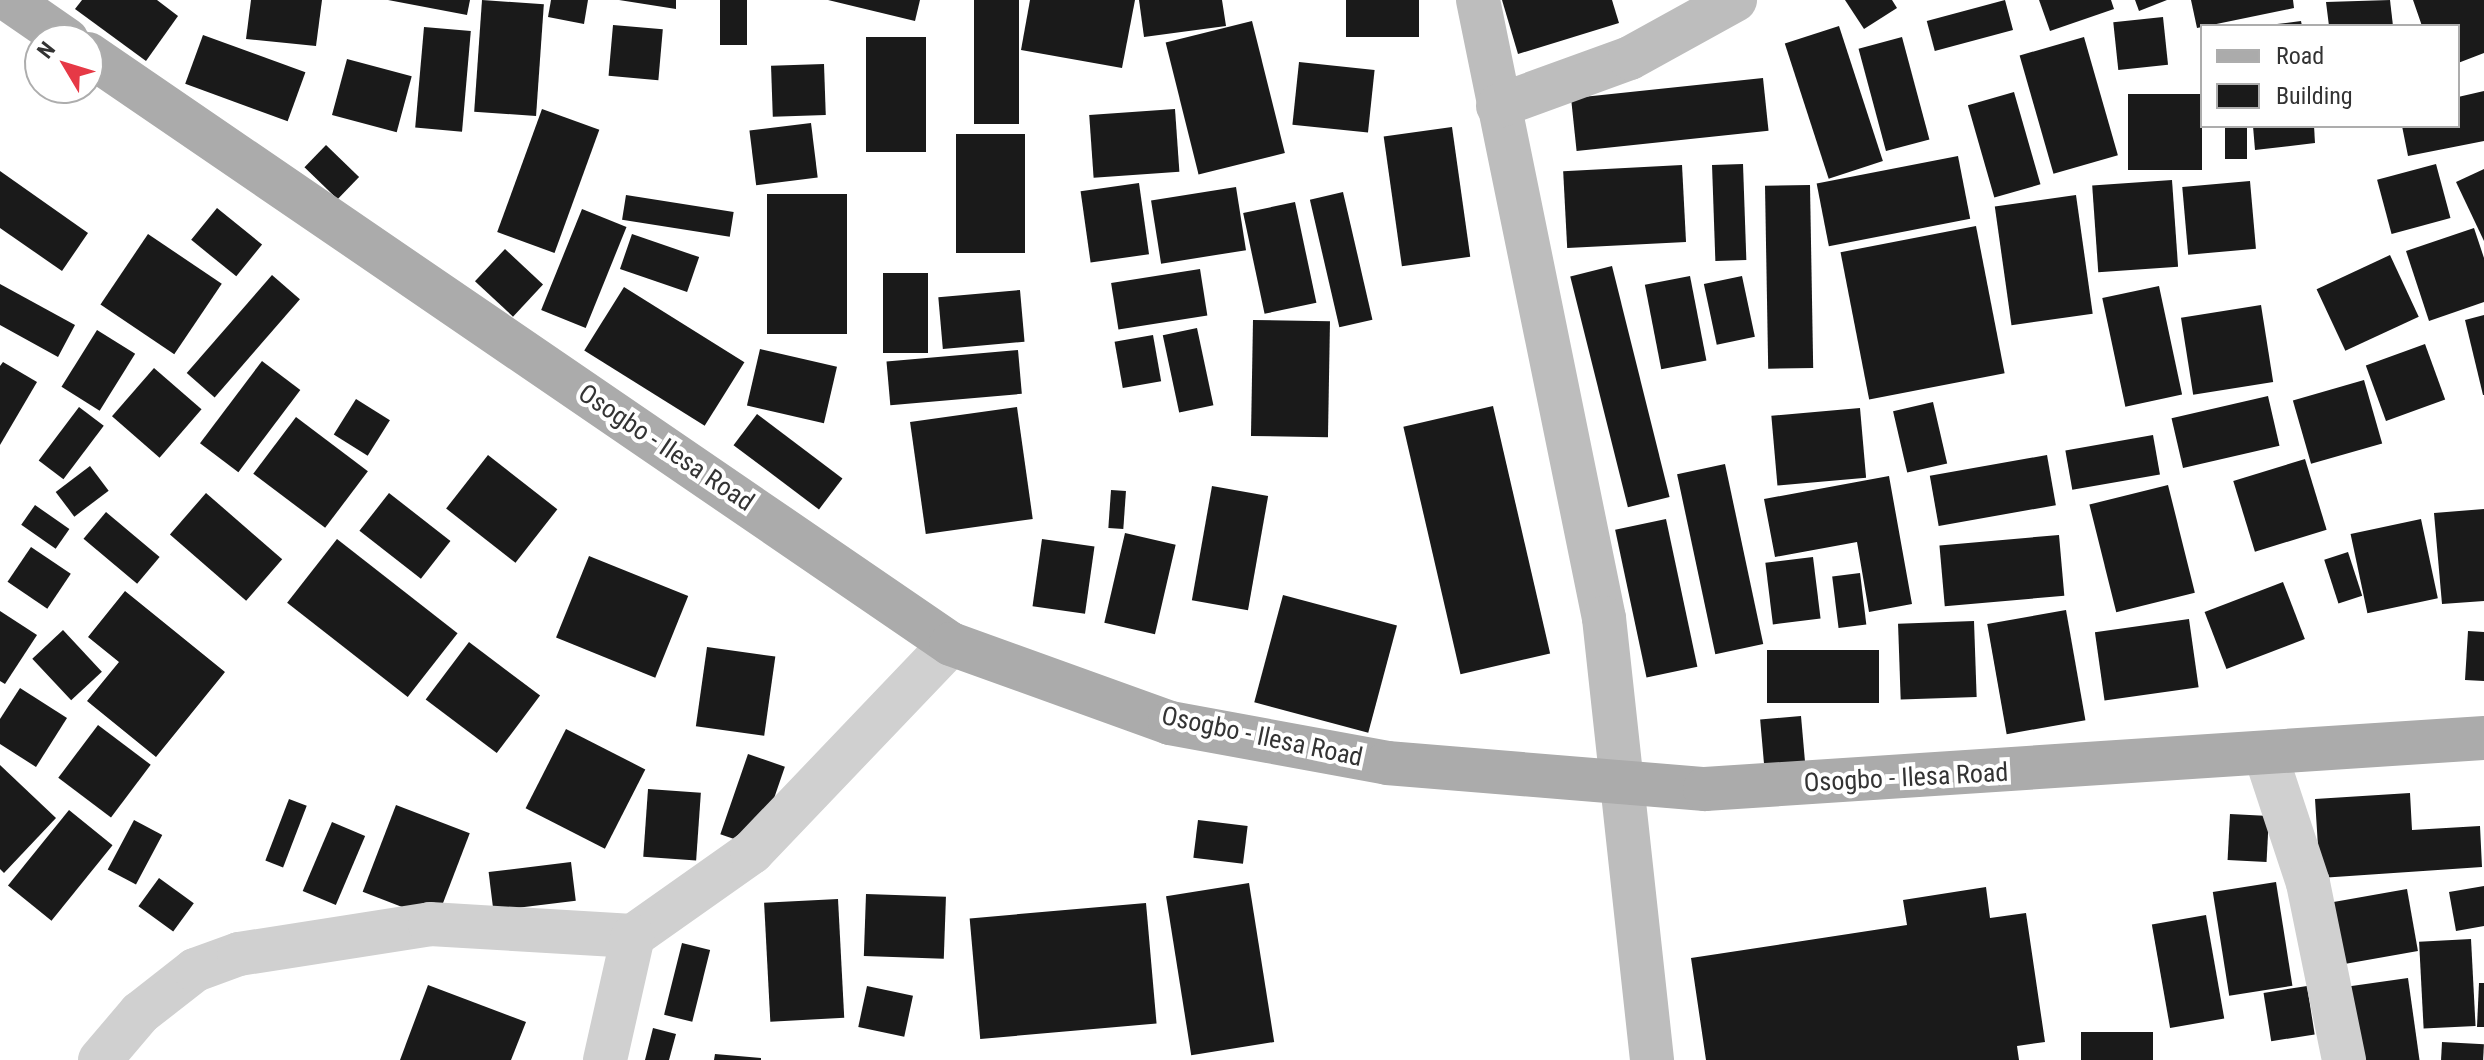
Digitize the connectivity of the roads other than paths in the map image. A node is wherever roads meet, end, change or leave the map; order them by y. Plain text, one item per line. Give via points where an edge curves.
1 (1478, 0) edge
2 (1735, 0) edge
3 (104, 65) edge
4 (1498, 106) junction
5 (951, 644) junction
6 (2484, 738) edge
7 (2266, 756) junction
8 (1618, 786) junction
9 (633, 936) junction
10 (100, 1060) edge
11 (605, 1060) edge
12 (1652, 1060) edge
13 (2344, 1060) edge

1 - 4 main road
2 - 4 main road via 1630,58
3 - 5 main road, Osogbo - Ilesa Road
4 - 8 main road via 1604,618
5 - 8 main road, Osogbo - Ilesa Road via 1170,723 1387,763
5 - 9 street via 752,852
6 - 7 main road, Osogbo - Ilesa Road
7 - 8 main road, Osogbo - Ilesa Road via 1705,789
7 - 13 street via 2308,883
8 - 12 main road
9 - 10 street via 430,924 239,954 195,970 140,1013
9 - 11 street

